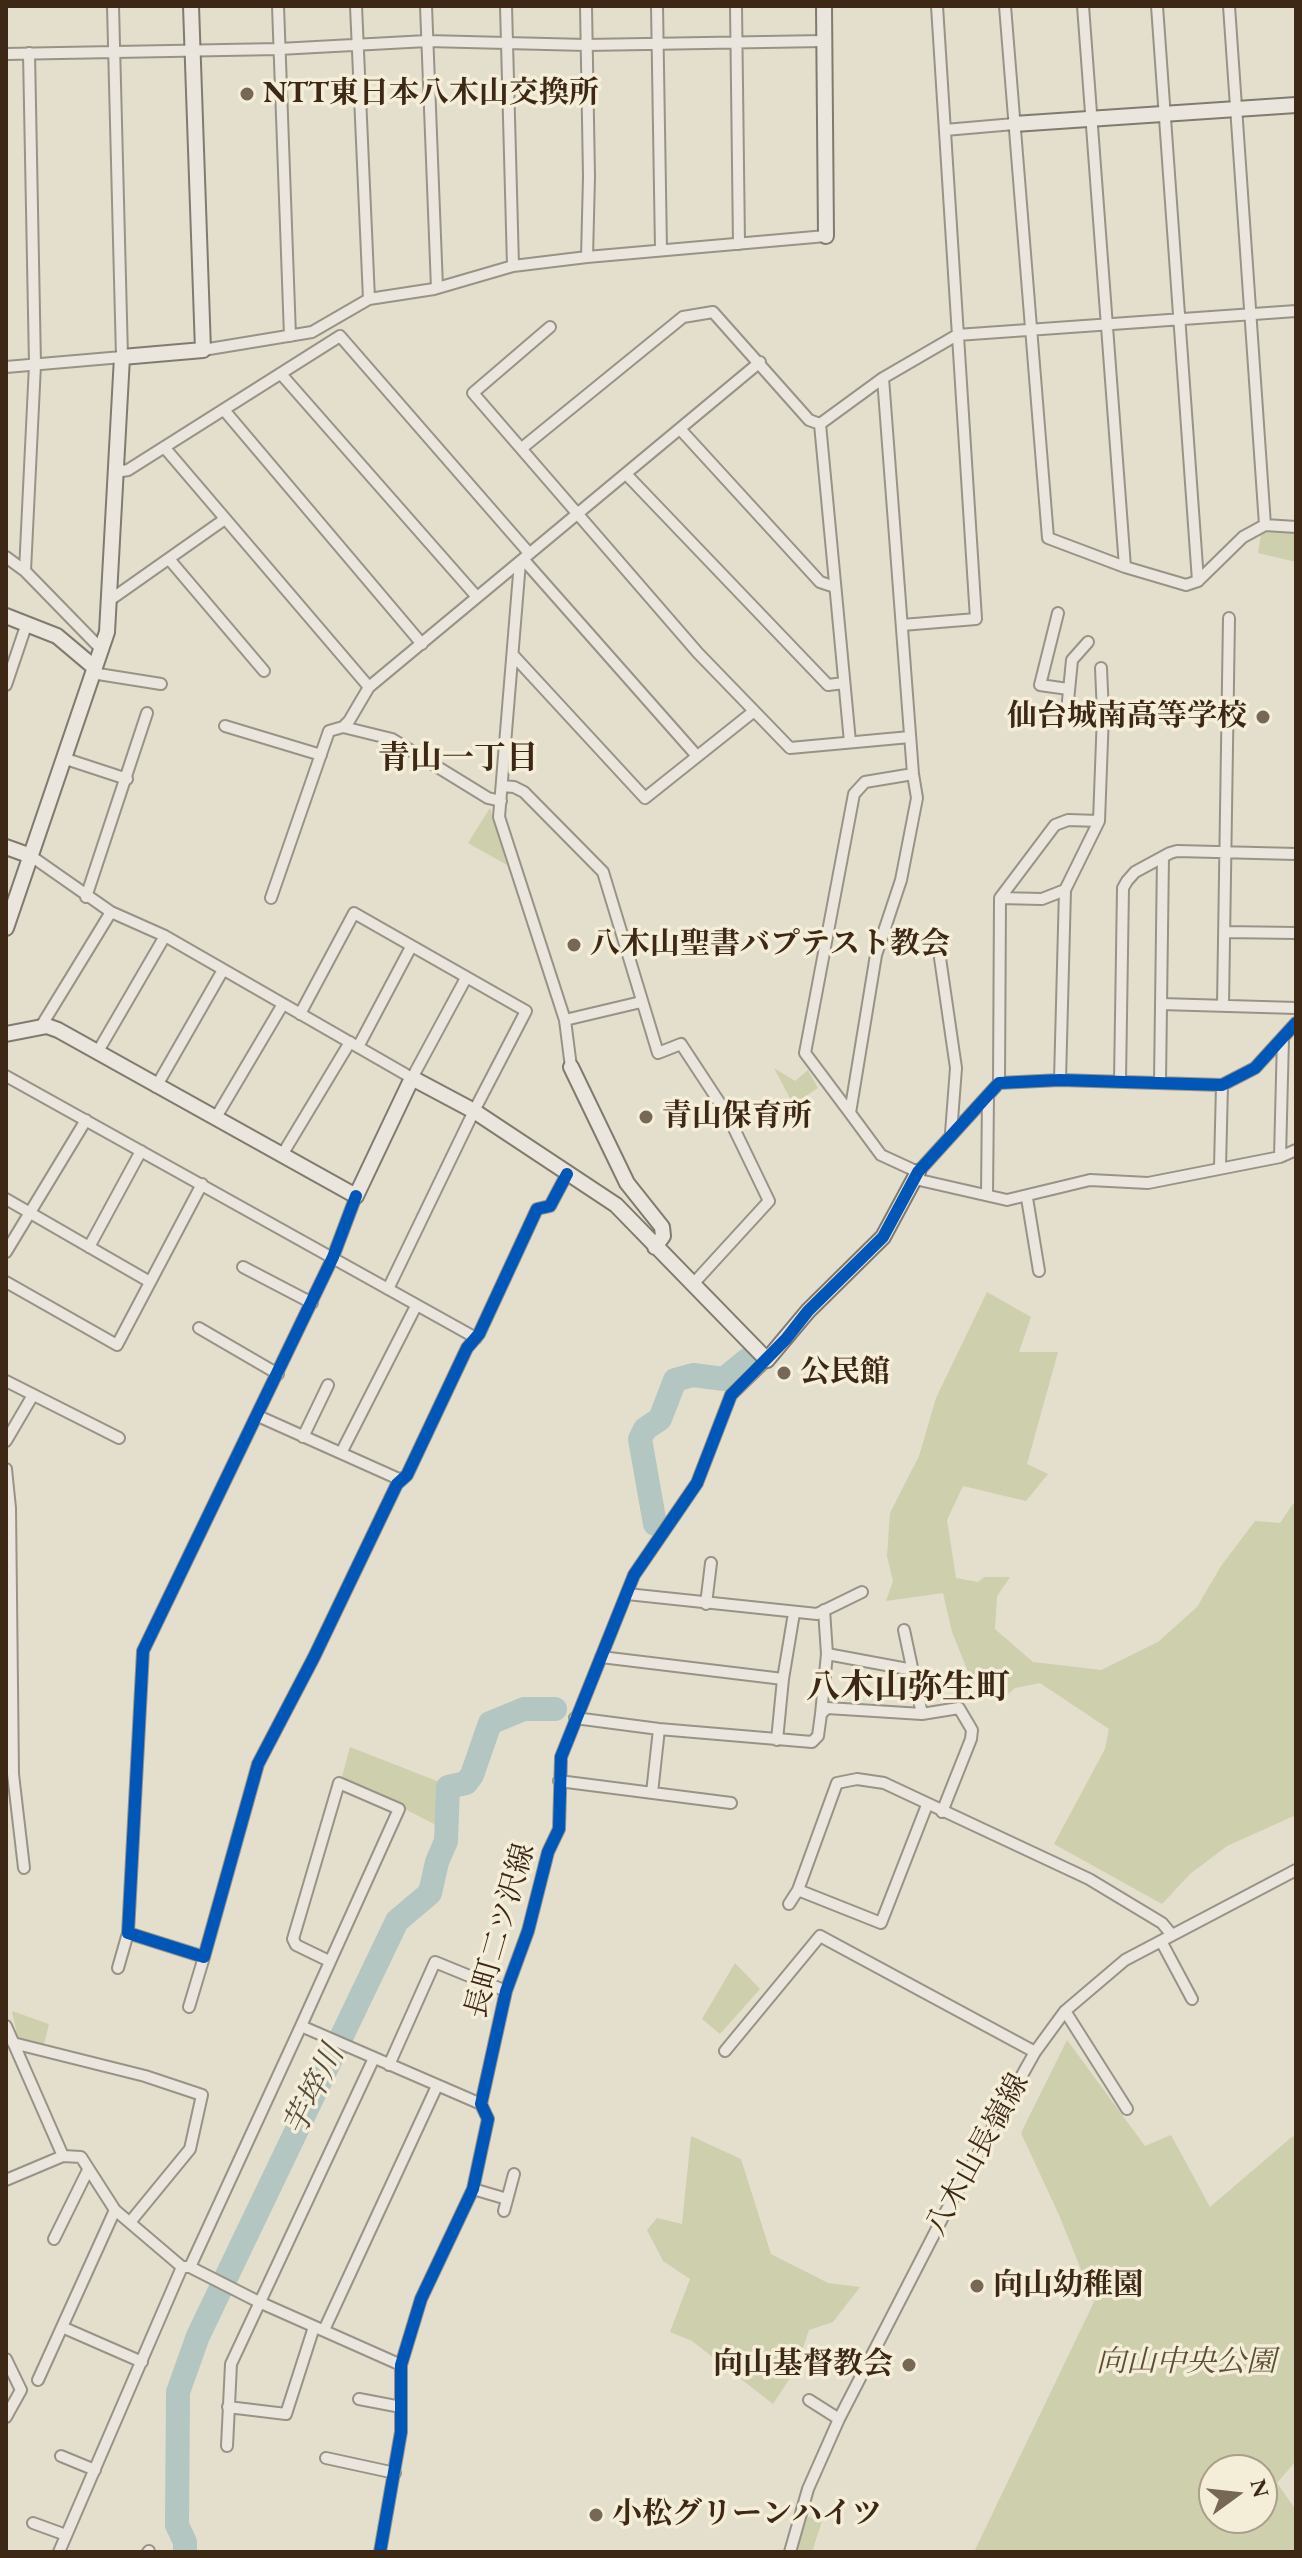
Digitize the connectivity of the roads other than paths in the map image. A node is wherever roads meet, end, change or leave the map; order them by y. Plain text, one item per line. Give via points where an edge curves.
1 (113, 6) edge
2 (191, 6) edge
3 (278, 6) edge
4 (356, 6) edge
5 (426, 6) edge
6 (506, 6) edge
7 (586, 6) edge
8 (657, 6) edge
9 (736, 6) edge
10 (824, 6) edge
11 (937, 6) edge
12 (1005, 6) edge
13 (1083, 6) edge
14 (1157, 6) edge
15 (1229, 6) edge
16 (427, 41) junction
17 (507, 41) junction
18 (737, 41) junction
19 (824, 41) junction
20 (357, 44) junction
21 (586, 45) junction
22 (658, 45) junction
23 (279, 49) junction
24 (192, 51) junction
25 (114, 52) junction
26 (29, 53) junction
27 (6, 54) edge
28 (1296, 105) edge
29 (1236, 109) junction
30 (1165, 113) junction
31 (1092, 119) junction
32 (1014, 124) junction
33 (945, 130) junction
34 (826, 236) joint
35 (739, 244) junction
36 (661, 250) junction
37 (587, 257) junction
38 (513, 266) junction
39 (437, 288) junction
40 (369, 299) junction
41 (1296, 311) edge
42 (1252, 315) junction
43 (1180, 319) junction
44 (1109, 325) junction
45 (550, 327) dead end
46 (1030, 329) junction
47 (957, 335) junction
48 (290, 336) junction
49 (203, 350) junction
50 (122, 357) junction
51 (760, 362) junction
52 (35, 365) junction
53 (6, 367) edge
54 (281, 374) junction
55 (883, 378) junction
56 (224, 410) junction
57 (820, 424) junction
58 (680, 429) junction
59 (164, 447) junction
60 (522, 448) junction
61 (116, 472) junction
62 (626, 474) junction
63 (577, 513) junction
64 (225, 519) junction
65 (1265, 525) junction
66 (1296, 527) edge
67 (6, 557) edge
68 (524, 558) junction
69 (169, 559) junction
70 (1125, 567) junction
71 (25, 571) junction
72 (1198, 581) junction
73 (835, 587) junction
74 (477, 597) junction
75 (110, 600) junction
76 (1058, 613) dead end
77 (6, 616) edge
78 (1229, 618) dead end
79 (27, 623) junction
80 (902, 625) junction
81 (1088, 642) dead end
82 (422, 644) junction
83 (102, 650) junction
84 (513, 655) junction
85 (1101, 668) dead end
86 (93, 670) junction
87 (264, 671) dead end
88 (844, 683) junction
89 (161, 684) dead end
90 (6, 685) edge
91 (369, 687) junction
92 (1068, 689) junction
93 (753, 712) junction
94 (147, 713) dead end
95 (1103, 714) junction
96 (225, 726) dead end
97 (343, 727) junction
98 (910, 737) junction
99 (850, 742) junction
100 (321, 755) junction
101 (697, 756) junction
102 (63, 758) junction
103 (913, 774) junction
104 (127, 779) junction
105 (502, 786) junction
106 (501, 801) junction
107 (1099, 821) junction
108 (6, 847) edge
109 (1225, 852) junction
110 (1296, 854) edge
111 (31, 856) junction
112 (1163, 857) junction
113 (1065, 890) junction
114 (86, 897) junction
115 (271, 898) dead end
116 (1000, 898) junction
117 (111, 912) junction
118 (6, 928) edge
119 (1224, 932) junction
120 (1296, 933) edge
121 (165, 936) junction
122 (411, 947) junction
123 (940, 958) dead end
124 (223, 970) junction
125 (466, 978) junction
126 (641, 1002) junction
127 (283, 1004) junction
128 (1161, 1004) junction
129 (1223, 1005) junction
130 (1296, 1008) edge
131 (300, 1014) junction
132 (565, 1020) junction
133 (1296, 1023) edge
134 (40, 1028) junction
135 (6, 1034) edge
136 (1283, 1038) junction
137 (354, 1045) junction
138 (97, 1053) junction
139 (571, 1067) joint
140 (6, 1076) edge
141 (412, 1078) junction
142 (1060, 1080) junction
143 (1120, 1081) junction
144 (1160, 1081) junction
145 (999, 1083) junction
146 (1222, 1085) junction
147 (156, 1087) junction
148 (988, 1095) junction
149 (474, 1111) junction
150 (850, 1113) junction
151 (215, 1119) junction
152 (86, 1120) junction
153 (951, 1133) junction
154 (1296, 1150) edge
155 (141, 1151) junction
156 (282, 1155) junction
157 (1280, 1157) junction
158 (1220, 1167) junction
159 (567, 1174) junction
160 (916, 1176) junction
161 (202, 1184) junction
162 (987, 1195) junction
163 (356, 1196) junction
164 (1027, 1198) junction
165 (6, 1199) edge
166 (30, 1212) junction
167 (89, 1247) junction
168 (655, 1247) junction
169 (6, 1252) edge
170 (333, 1257) junction
171 (243, 1267) dead end
172 (1039, 1271) dead end
173 (6, 1282) edge
174 (150, 1282) junction
175 (693, 1284) junction
176 (388, 1289) junction
177 (312, 1303) junction
178 (416, 1306) junction
179 (199, 1328) dead end
180 (476, 1338) junction
181 (767, 1360) junction
182 (278, 1374) junction
183 (6, 1381) edge
184 (328, 1385) dead end
185 (33, 1395) junction
186 (258, 1416) junction
187 (303, 1437) junction
188 (119, 1438) dead end
189 (6, 1441) edge
190 (341, 1453) junction
191 (6, 1469) edge
192 (401, 1480) junction
193 (8, 1507) edge
194 (711, 1563) dead end
195 (862, 1592) dead end
196 (627, 1594) junction
197 (9, 1597) edge
198 (706, 1604) junction
199 (824, 1610) junction
200 (794, 1613) junction
201 (904, 1630) dead end
202 (827, 1654) junction
203 (601, 1657) junction
204 (913, 1670) junction
205 (8, 1678) edge
206 (783, 1679) junction
207 (821, 1714) junction
208 (922, 1714) junction
209 (575, 1718) junction
210 (659, 1729) junction
211 (777, 1740) junction
212 (559, 1781) junction
213 (652, 1793) junction
214 (731, 1803) dead end
215 (927, 1805) junction
216 (942, 1812) junction
217 (24, 1868) dead end
218 (1296, 1870) edge
219 (798, 1890) junction
220 (789, 1904) dead end
221 (128, 1933) junction
222 (1172, 1935) junction
223 (1161, 1941) junction
224 (204, 1957) junction
225 (329, 1961) junction
226 (118, 1968) dead end
227 (506, 1991) junction
228 (1192, 1999) dead end
229 (189, 2007) dead end
230 (1065, 2011) junction
231 (6, 2026) edge
232 (301, 2026) junction
233 (13, 2043) junction
234 (725, 2051) dead end
235 (1035, 2052) junction
236 (374, 2058) junction
237 (389, 2065) junction
238 (437, 2086) junction
239 (481, 2104) junction
240 (1127, 2109) dead end
241 (63, 2156) junction
242 (88, 2170) junction
243 (514, 2174) dead end
244 (6, 2180) edge
245 (473, 2189) junction
246 (115, 2210) junction
247 (131, 2221) junction
248 (54, 2239) dead end
249 (186, 2267) junction
250 (259, 2302) junction
251 (62, 2327) junction
252 (319, 2328) junction
253 (6, 2359) edge
254 (142, 2362) junction
255 (401, 2365) junction
256 (38, 2380) dead end
257 (359, 2399) dead end
258 (809, 2400) dead end
259 (228, 2407) junction
260 (401, 2407) junction
261 (6, 2417) edge
262 (839, 2419) junction
263 (227, 2446) dead end
264 (61, 2456) dead end
265 (326, 2458) dead end
266 (95, 2470) junction
267 (395, 2473) junction
268 (33, 2523) dead end
269 (66, 2535) junction
270 (59, 2552) edge
271 (380, 2552) edge
272 (790, 2552) edge

1 - 25 street
2 - 24 street
3 - 23 street
4 - 20 street
5 - 16 street
6 - 17 street
7 - 21 street
8 - 22 street
9 - 18 street
10 - 19 street
11 - 33 street
12 - 32 street
13 - 31 street
14 - 30 street
15 - 29 street
16 - 17 street
16 - 20 street
16 - 39 street
17 - 21 street
17 - 38 street
18 - 19 street
18 - 22 street
18 - 35 street
19 - 34 street
20 - 23 street
20 - 40 street
21 - 22 street
21 - 37 street
22 - 36 street
23 - 24 street
23 - 48 street
24 - 25 street
24 - 49 street
25 - 26 street
25 - 50 street
26 - 27 street
26 - 52 street
28 - 29 street
29 - 30 street
29 - 42 street
30 - 31 street
30 - 43 street
31 - 32 street
31 - 44 street
32 - 33 street
32 - 46 street
33 - 47 street
34 - 35 street
35 - 36 street
36 - 37 street
37 - 38 street
38 - 39 street
39 - 40 street
40 - 48 street via 312,332
41 - 42 street
42 - 43 street
42 - 65 street
43 - 44 street
43 - 72 street
44 - 46 street
44 - 70 street
45 - 60 street via 473,393
46 - 47 street
46 - 70 street via 1048,538
47 - 55 street
47 - 80 street via 976,619
48 - 49 street
49 - 50 street
50 - 52 street
50 - 61 street
51 - 57 street via 809,420
51 - 58 street
51 - 60 street via 713,312 683,317
52 - 53 street
52 - 71 street
54 - 56 street
54 - 68 street via 340,336
54 - 74 street
55 - 57 street
55 - 80 street
56 - 59 street
56 - 82 street
57 - 73 street
58 - 62 street
58 - 73 street via 820,582
59 - 61 street
59 - 64 street
60 - 63 street
61 - 75 street
62 - 63 street
62 - 88 street via 828,685
63 - 68 street
63 - 93 street
64 - 69 street
64 - 91 street
65 - 66 street
65 - 72 street via 1243,537
67 - 71 street
68 - 74 street
68 - 84 street
68 - 101 street
69 - 75 street
69 - 87 street
70 - 72 street via 1186,585
71 - 83 street
73 - 88 street
74 - 82 street
75 - 83 street
76 - 92 street via 1040,685
77 - 79 street
78 - 109 street
79 - 86 street via 57,636
79 - 90 street
80 - 98 street
81 - 92 street via 1072,660
82 - 91 street
83 - 86 street
84 - 101 street via 645,798
84 - 105 street
85 - 95 street
86 - 89 street
86 - 102 street
88 - 99 street
91 - 97 street
92 - 95 street via 1067,711
93 - 99 street via 790,748
93 - 101 street
94 - 104 street
95 - 107 street
96 - 100 street
97 - 100 street via 329,731
97 - 106 street via 392,739
98 - 99 street
98 - 103 street
100 - 115 street
102 - 104 street
102 - 111 street
103 - 150 street via 917,798 901,880 876,955
103 - 150 street via 865,782 854,794 805,1053
104 - 114 street
105 - 106 street
105 - 126 street via 524,792 603,872
106 - 132 street via 499,817
107 - 113 street
107 - 116 street via 1055,825
108 - 111 street
109 - 110 street
109 - 112 street via 1177,851
109 - 119 street
111 - 114 street
111 - 118 street
112 - 128 street
112 - 143 street via 1135,872 1123,888
113 - 116 street via 1042,899
113 - 142 street
114 - 117 street
116 - 145 street
117 - 121 street
117 - 134 street
119 - 120 street
119 - 129 street
121 - 124 street
121 - 138 street
122 - 125 street
122 - 131 street via 354,913
122 - 137 street
123 - 153 street via 956,1068
124 - 127 street
124 - 147 street
125 - 141 street
125 - 149 street via 526,1011
126 - 132 street
126 - 175 street via 658,1053 681,1044 727,1114 769,1201
127 - 131 street
127 - 151 street
128 - 129 street
128 - 144 street
129 - 130 street
131 - 137 street
132 - 139 street
133 - 136 street
134 - 135 street
134 - 138 street via 58,1030
136 - 146 street via 1255,1068
136 - 157 street
137 - 141 street
137 - 156 street
138 - 147 street
139 - 168 street via 627,1183 662,1227
140 - 152 street
141 - 149 street
141 - 163 street
142 - 143 street
142 - 145 street
143 - 144 street
144 - 146 street
145 - 148 street
146 - 158 street
147 - 151 street
148 - 153 street
148 - 162 street
149 - 159 street
149 - 176 street
150 - 160 street via 881,1155
151 - 156 street
152 - 155 street
152 - 166 street
153 - 160 street
154 - 157 street
155 - 161 street
155 - 167 street
156 - 163 street
157 - 158 street
158 - 164 street via 1148,1183 1090,1180
159 - 168 street via 616,1205
159 - 180 street via 550,1206 537,1209
160 - 162 street
160 - 181 street via 883,1237
161 - 170 street
161 - 174 street
162 - 164 street
163 - 170 street
164 - 172 street
165 - 166 street
166 - 167 street
166 - 169 street
167 - 174 street
168 - 175 street
170 - 176 street
170 - 177 street
171 - 177 street
173 - 174 street via 117,1345
175 - 181 street
176 - 178 street
177 - 182 street
178 - 180 street
178 - 190 street
179 - 182 street
180 - 192 street
181 - 196 street, 長町二ツ沢線 via 731,1395 697,1483 634,1575
182 - 186 street
183 - 185 street
184 - 187 street
185 - 188 street
185 - 189 street
186 - 187 street
186 - 221 street via 143,1651
187 - 190 street
190 - 192 street
191 - 193 street
192 - 224 street via 258,1764
193 - 197 street
194 - 198 street
195 - 199 street
196 - 198 street
196 - 203 street, 長町二ツ沢線
197 - 205 street
198 - 200 street
199 - 200 street
199 - 202 street
200 - 206 street
201 - 204 street
202 - 204 street
202 - 207 street
203 - 206 street
203 - 209 street, 長町二ツ沢線
204 - 208 street
205 - 217 street
206 - 211 street
207 - 208 street via 827,1708
207 - 211 street via 812,1742
208 - 216 street via 959,1708 972,1730
209 - 210 street
209 - 212 street, 長町二ツ沢線
210 - 211 street
210 - 213 street
212 - 213 street
212 - 227 street, 長町二ツ沢線 via 559,1829
213 - 214 street
215 - 216 street
215 - 219 street via 884,1783 837,1783
215 - 219 street via 881,1923
216 - 222 street via 1089,1879 1162,1923
218 - 222 street, 八木山長嶺線
219 - 220 street
221 - 224 street
221 - 226 street
222 - 223 street, 八木山長嶺線
223 - 228 street
223 - 230 street, 八木山長嶺線 via 1125,1960
224 - 229 street
225 - 225 street via 399,1809 339,1783 293,1939
225 - 232 street
227 - 237 street via 435,1962
227 - 239 street, 長町二ツ沢線
230 - 235 street, 八木山長嶺線
230 - 240 street
231 - 233 street
232 - 236 street
232 - 249 street
233 - 241 street
233 - 247 street via 202,2095 190,2149
234 - 235 street via 820,1936
235 - 262 street, 八木山長嶺線
236 - 237 street
236 - 250 street
237 - 238 street
238 - 239 street
238 - 252 street
239 - 245 street, 長町二ツ沢線 via 488,2119
241 - 242 street via 81,2157
241 - 244 street
242 - 246 street
242 - 248 street
243 - 245 street via 506,2205
245 - 255 street, 長町二ツ沢線 via 421,2299
246 - 247 street
246 - 251 street
247 - 249 street
249 - 250 street
249 - 254 street
250 - 252 street
250 - 259 street via 231,2364
251 - 254 street
251 - 256 street
252 - 255 street
252 - 259 street via 286,2414
253 - 261 street via 21,2390
254 - 266 street
255 - 260 street, 長町二ツ沢線
257 - 260 street
258 - 262 street
259 - 263 street
260 - 267 street, 長町二ツ沢線
262 - 272 street, 八木山長嶺線 via 808,2489
264 - 266 street
265 - 267 street
266 - 269 street
267 - 271 street, 長町二ツ沢線
268 - 269 street
269 - 270 street

